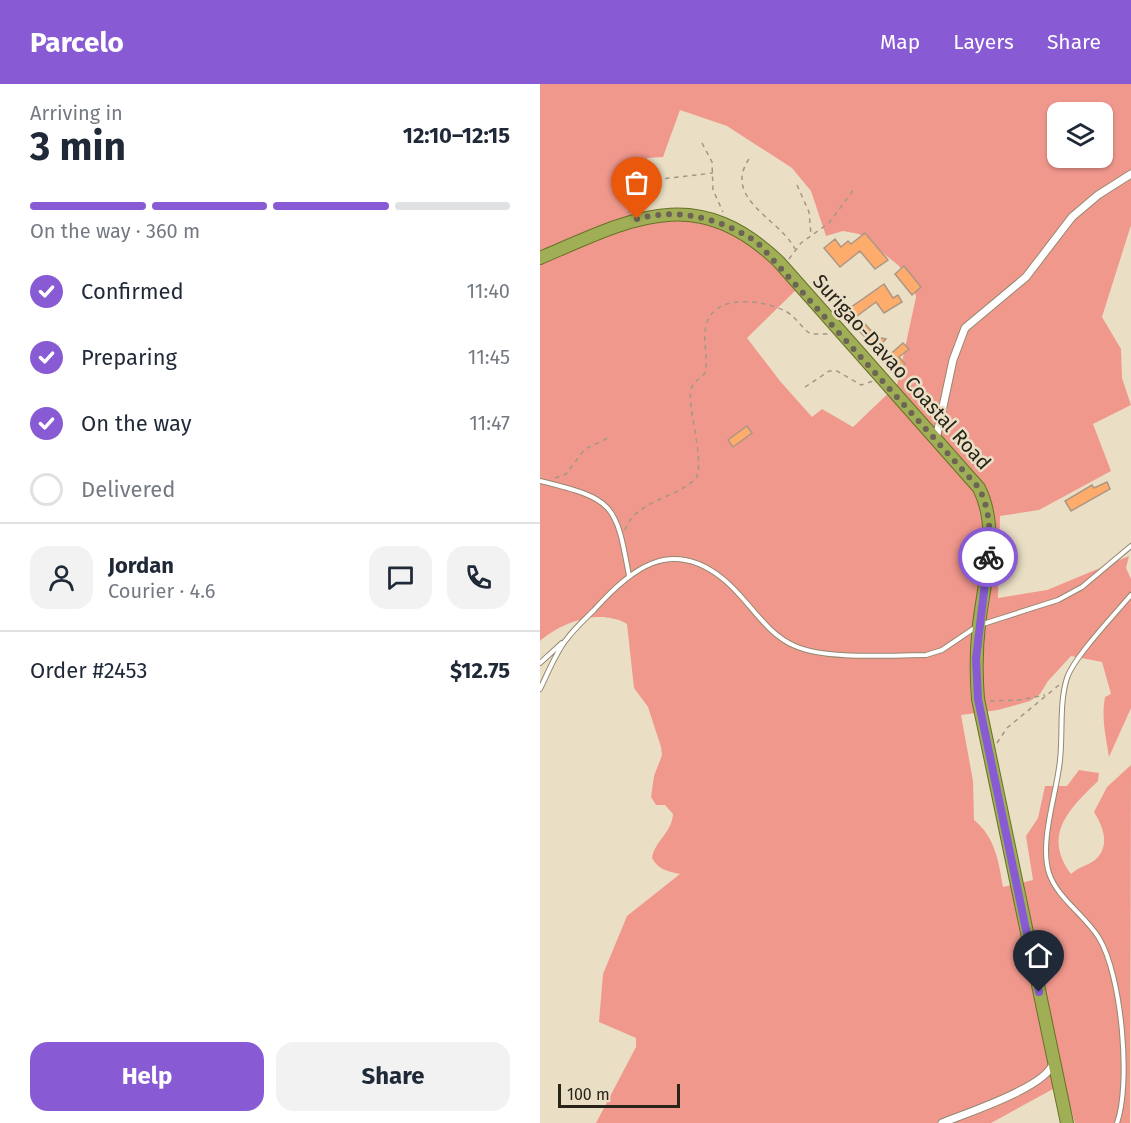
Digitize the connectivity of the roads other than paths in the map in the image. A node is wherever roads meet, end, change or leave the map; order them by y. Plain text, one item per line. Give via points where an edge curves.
1 (1131, 174) edge
2 (540, 258) edge
3 (936, 439) junction
4 (541, 482) edge
5 (1131, 546) edge
6 (629, 576) junction
7 (1131, 595) edge
8 (979, 625) junction
9 (565, 641) junction
10 (540, 663) edge
11 (540, 688) edge
12 (1054, 1060) junction
13 (942, 1123) edge
14 (1067, 1123) edge
15 (1118, 1123) edge

1 - 3 street via 1078,212 1026,277 965,328 953,360
2 - 3 highway, Surigao-Davao Coastal Road via 622,224 663,214 727,224 757,242 781,265
3 - 8 highway, Surigao-Davao Coastal Road via 971,477 987,506 989,546
4 - 6 lane via 605,503 616,518
5 - 8 lane via 1082,587 1058,600
6 - 8 lane via 662,559 697,563 742,595 776,635 819,653 926,656
6 - 9 lane
7 - 15 lane via 1067,677 1046,861 1055,885 1100,940 1119,996 1128,1047 1128,1080
8 - 12 highway, Surigao-Davao Coastal Road via 978,699
9 - 10 lane
9 - 11 lane
12 - 13 street via 1041,1079
12 - 14 highway, Surigao-Davao Coastal Road

